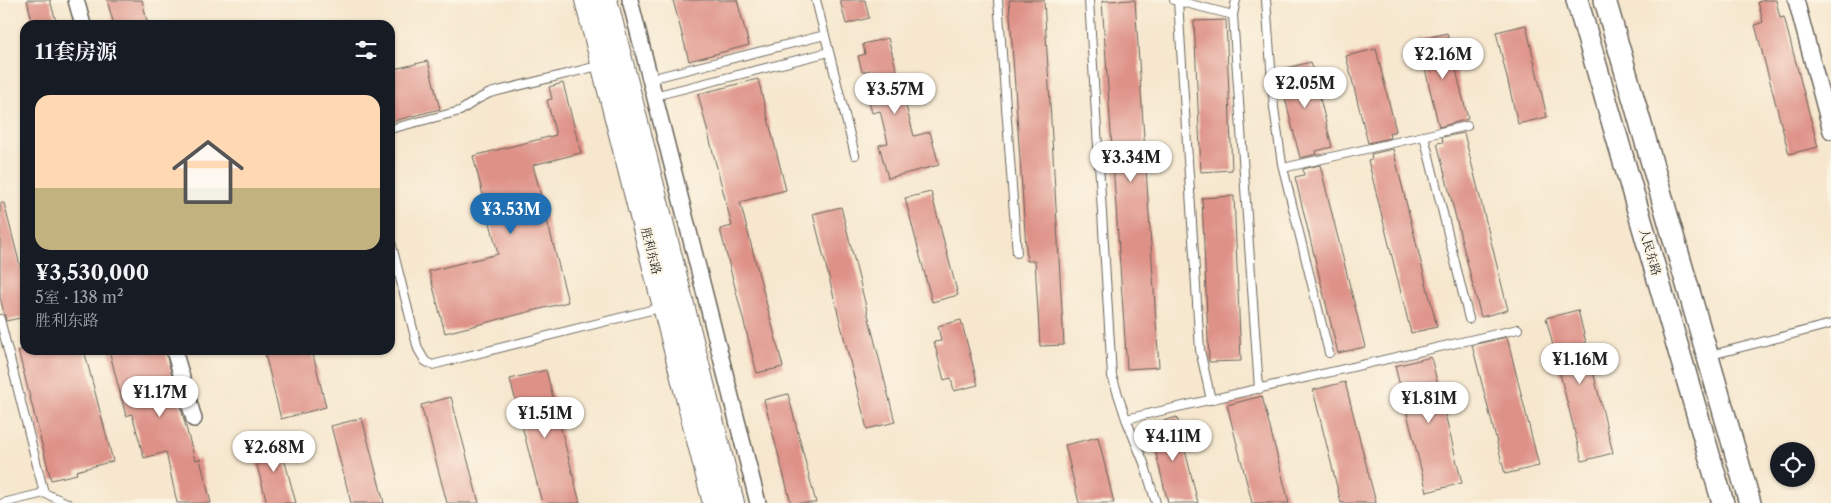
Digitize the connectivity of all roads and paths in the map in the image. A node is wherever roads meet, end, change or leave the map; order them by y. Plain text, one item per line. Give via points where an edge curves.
1 (76, 0) edge
2 (587, 0) edge
3 (604, 0) edge
4 (630, 0) edge
5 (816, 0) edge
6 (998, 0) edge
7 (1089, 0) edge
8 (1176, 0) edge
9 (1236, 0) edge
10 (1266, 0) edge
11 (1577, 0) edge
12 (1605, 0) edge
13 (1616, 0) edge
14 (1796, 0) edge
15 (1233, 15) junction
16 (82, 20) edge
17 (825, 35) junction
18 (829, 52) junction
19 (604, 64) junction
20 (650, 79) junction
21 (654, 96) junction
22 (1638, 116) junction
23 (1467, 126) dead end
24 (395, 128) edge
25 (1831, 131) edge
26 (1424, 136) junction
27 (855, 155) dead end
28 (1283, 168) junction
29 (1017, 253) dead end
30 (395, 258) edge
31 (665, 307) junction
32 (0, 319) edge
33 (1469, 319) dead end
34 (1831, 324) edge
35 (1518, 329) dead end
36 (3, 341) edge
37 (1329, 353) dead end
38 (1715, 354) dead end
39 (175, 355) edge
40 (1259, 389) junction
41 (1211, 400) junction
42 (194, 419) dead end
43 (1126, 419) junction
44 (44, 493) junction
45 (3, 503) edge
46 (66, 503) edge
47 (715, 503) edge
48 (732, 503) edge
49 (758, 503) edge
50 (1156, 503) edge
51 (1723, 503) edge
52 (1750, 503) edge

1 - 16 street
2 - 19 main road, 胜利东路
3 - 48 main road, 胜利东路
4 - 20 street
5 - 17 lane
6 - 29 lane
7 - 43 lane via 1112,376
8 - 15 lane
8 - 41 lane via 1200,350
9 - 15 lane
10 - 28 lane via 1274,108
11 - 51 main road, 人民东路
12 - 22 main road
13 - 22 main road
14 - 25 street
15 - 40 lane
17 - 18 lane
17 - 20 lane
18 - 21 lane
18 - 27 lane
19 - 24 lane via 490,94 460,111
19 - 31 main road, 胜利东路
20 - 21 street
21 - 49 street
22 - 52 main road
23 - 26 lane
26 - 28 lane
26 - 33 lane
28 - 37 lane
30 - 31 lane via 418,349 425,361 432,365
31 - 47 main road, 胜利东路
32 - 36 lane
34 - 38 lane
35 - 40 lane
36 - 44 lane
39 - 42 street
40 - 41 lane
41 - 43 lane
43 - 50 lane
44 - 45 lane
44 - 46 lane

